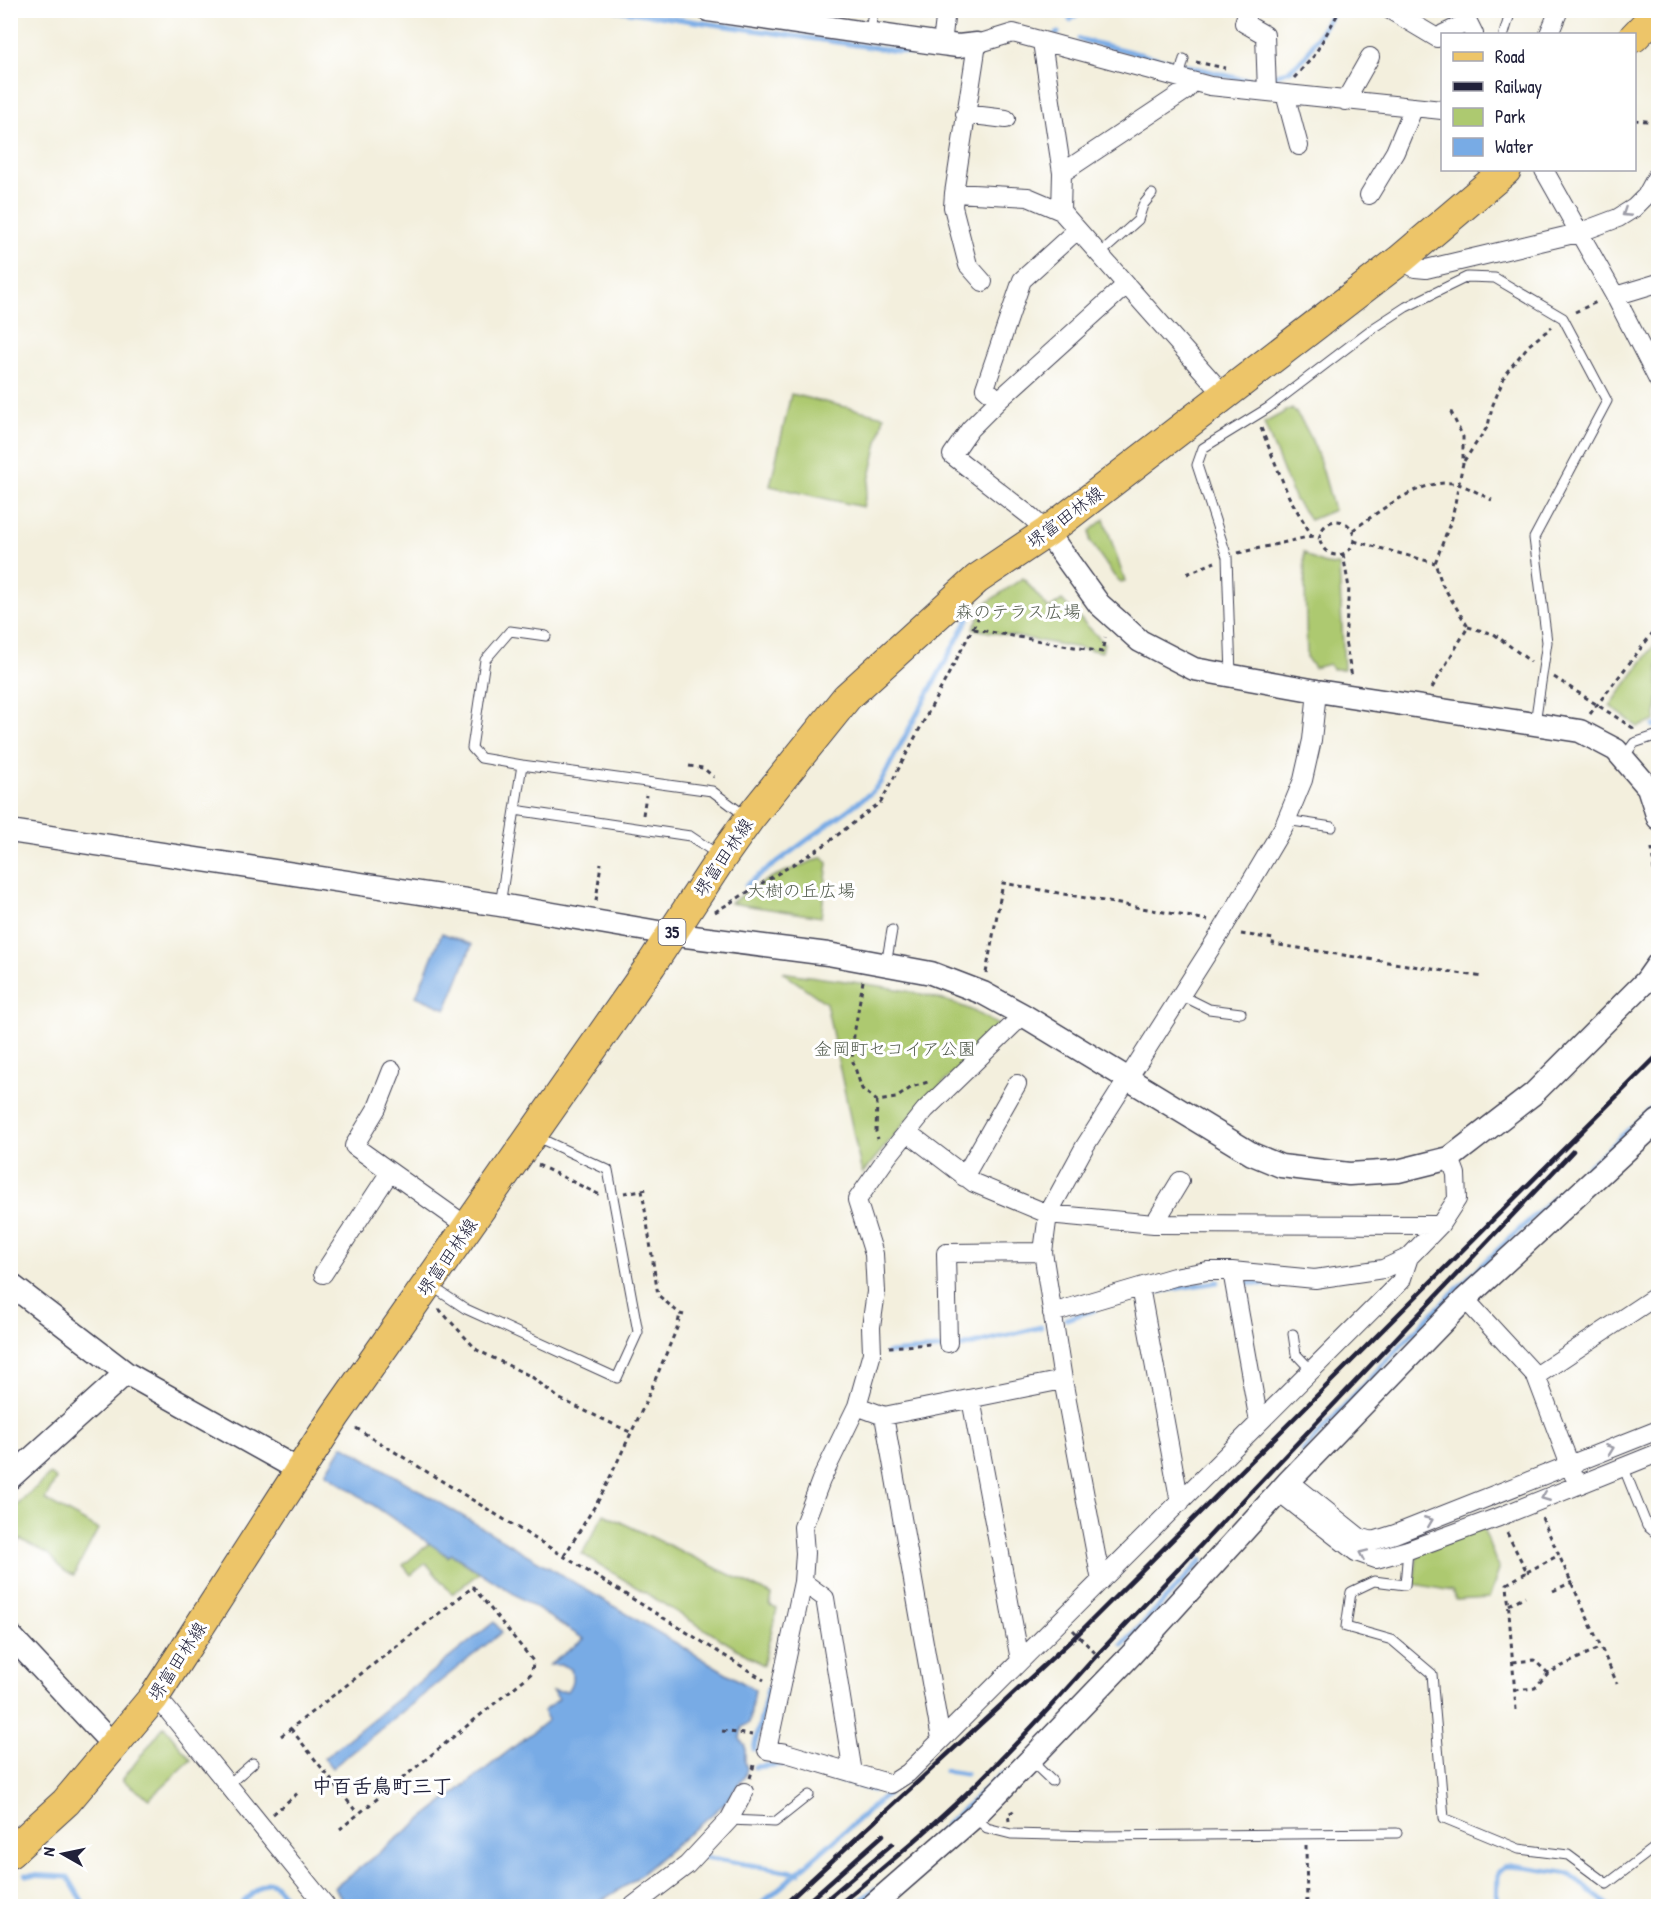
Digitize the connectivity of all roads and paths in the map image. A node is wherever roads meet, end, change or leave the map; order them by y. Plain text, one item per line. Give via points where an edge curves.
1 (708, 10) edge
2 (873, 10) edge
3 (946, 10) edge
4 (1248, 10) edge
5 (1340, 10) edge
6 (1390, 10) edge
7 (1511, 10) edge
8 (1559, 10) edge
9 (1659, 12) edge
10 (800, 17) edge
11 (1468, 22) edge
12 (1447, 33) edge
13 (1504, 33) edge
14 (1548, 33) edge
15 (870, 34) junction
16 (1441, 36) edge
17 (1636, 36) edge
18 (1042, 42) junction
19 (942, 44) junction
20 (977, 44) junction
21 (1370, 57) dead end
22 (1184, 59) dead end
23 (1186, 80) junction
24 (1272, 88) junction
25 (1345, 101) junction
26 (1414, 107) junction
27 (1441, 110) edge
28 (965, 114) junction
29 (1006, 119) dead end
30 (1636, 120) edge
31 (1659, 122) edge
32 (1299, 146) dead end
33 (1505, 171) edge
34 (1545, 171) edge
35 (1062, 173) junction
36 (1659, 174) edge
37 (954, 193) junction
38 (1152, 194) dead end
39 (1369, 195) dead end
40 (1061, 212) junction
41 (1077, 230) junction
42 (1578, 233) junction
43 (1099, 255) junction
44 (1400, 260) junction
45 (983, 282) dead end
46 (1659, 283) edge
47 (1126, 285) junction
48 (1615, 297) junction
49 (1563, 318) junction
50 (1659, 380) edge
51 (1225, 396) junction
52 (999, 400) junction
53 (1450, 410) dead end
54 (1256, 415) junction
55 (1463, 463) junction
56 (1459, 484) junction
57 (1492, 500) dead end
58 (1353, 530) junction
59 (1047, 532) junction
60 (1312, 536) junction
61 (1319, 538) junction
62 (1354, 541) junction
63 (1343, 554) junction
64 (1227, 557) junction
65 (1435, 563) junction
66 (1187, 574) dead end
67 (987, 596) dead end
68 (1659, 626) edge
69 (974, 628) junction
70 (546, 636) dead end
71 (1105, 637) dead end
72 (1231, 675) junction
73 (1351, 682) dead end
74 (1317, 691) junction
75 (1428, 694) dead end
76 (1586, 718) dead end
77 (1535, 723) junction
78 (1659, 735) edge
79 (1623, 758) junction
80 (522, 765) junction
81 (647, 789) dead end
82 (515, 810) junction
83 (1659, 818) edge
84 (749, 819) junction
85 (1286, 820) junction
86 (1332, 827) dead end
87 (641, 829) junction
88 (10, 831) edge
89 (1652, 848) dead end
90 (722, 857) junction
91 (601, 863) dead end
92 (1655, 885) dead end
93 (595, 903) dead end
94 (500, 905) junction
95 (710, 914) dead end
96 (1216, 926) junction
97 (892, 930) dead end
98 (670, 934) junction
99 (886, 964) junction
100 (1659, 964) edge
101 (1483, 977) dead end
102 (863, 979) dead end
103 (983, 993) junction
104 (1181, 995) junction
105 (1241, 1013) dead end
106 (1023, 1015) junction
107 (392, 1070) dead end
108 (1127, 1079) junction
109 (1017, 1084) dead end
110 (949, 1086) junction
111 (878, 1101) junction
112 (1659, 1121) edge
113 (907, 1132) junction
114 (532, 1148) junction
115 (888, 1156) junction
116 (1450, 1158) junction
117 (390, 1172) junction
118 (964, 1177) junction
119 (1180, 1181) dead end
120 (648, 1189) dead end
121 (642, 1190) junction
122 (612, 1194) junction
123 (1048, 1214) junction
124 (1154, 1224) junction
125 (1440, 1225) junction
126 (468, 1227) junction
127 (1043, 1252) junction
128 (1409, 1257) junction
129 (1232, 1271) junction
130 (323, 1274) dead end
131 (10, 1284) edge
132 (1140, 1287) junction
133 (431, 1294) junction
134 (1659, 1295) edge
135 (1465, 1299) junction
136 (1052, 1313) junction
137 (1293, 1334) dead end
138 (948, 1343) joint
139 (872, 1348) junction
140 (1311, 1370) junction
141 (126, 1373) junction
142 (1536, 1377) junction
143 (1063, 1380) junction
144 (971, 1399) junction
145 (857, 1406) junction
146 (884, 1416) junction
147 (1259, 1422) junction
148 (347, 1423) dead end
149 (1659, 1430) edge
150 (632, 1433) junction
151 (1659, 1453) edge
152 (1570, 1464) junction
153 (1623, 1466) junction
154 (299, 1470) junction
155 (10, 1478) edge
156 (1577, 1484) junction
157 (1284, 1486) junction
158 (1535, 1501) junction
159 (1180, 1503) junction
160 (1498, 1517) junction
161 (1659, 1535) edge
162 (1408, 1550) junction
163 (1559, 1555) junction
164 (564, 1556) junction
165 (1527, 1572) junction
166 (1101, 1581) junction
167 (803, 1582) junction
168 (1572, 1582) junction
169 (1553, 1591) dead end
170 (1525, 1596) dead end
171 (1509, 1605) junction
172 (1071, 1629) dead end
173 (10, 1635) edge
174 (1601, 1647) junction
175 (1020, 1660) junction
176 (1103, 1661) dead end
177 (1513, 1662) junction
178 (1548, 1673) junction
179 (1617, 1683) dead end
180 (780, 1685) junction
181 (1515, 1690) junction
182 (154, 1697) junction
183 (1516, 1710) dead end
184 (291, 1729) junction
185 (722, 1731) dead end
186 (753, 1735) dead end
187 (281, 1736) dead end
188 (941, 1739) junction
189 (114, 1746) junction
190 (1030, 1761) junction
191 (253, 1763) dead end
192 (325, 1771) junction
193 (853, 1773) junction
194 (321, 1774) dead end
195 (1052, 1781) dead end
196 (229, 1784) junction
197 (299, 1792) dead end
198 (744, 1792) dead end
199 (809, 1795) dead end
200 (358, 1814) junction
201 (974, 1817) junction
202 (729, 1820) junction
203 (260, 1824) junction
204 (340, 1829) dead end
205 (1397, 1833) dead end
206 (1306, 1835) junction
207 (1659, 1845) edge
208 (10, 1853) edge
209 (326, 1906) edge
210 (633, 1906) edge
211 (872, 1906) edge
212 (1307, 1906) edge

1 - 10 street
2 - 15 lane
3 - 19 street
4 - 24 street via 1244,23 1265,35
5 - 24 path via 1314,56
6 - 16 street via 1437,38
7 - 13 lane
8 - 14 street
9 - 17 main road
10 - 15 street
11 - 12 street
15 - 19 street
18 - 20 street via 1013,33
18 - 23 street
18 - 35 street
19 - 20 street
20 - 28 street
21 - 25 street
22 - 23 lane
23 - 24 street via 1210,86
23 - 35 street via 1185,91
24 - 25 street
24 - 32 street
25 - 26 street
26 - 27 street
26 - 39 street via 1395,152
28 - 29 street
28 - 37 street
30 - 31 path
33 - 44 main road, 堺富田林線 / 35
34 - 42 street
35 - 40 street
36 -> 42 street via 1634,208
37 - 40 street via 1028,197
37 - 45 street via 968,265
38 - 43 lane via 1138,219
40 - 41 street
41 - 43 street
41 - 52 street via 1022,280 985,388
42 - 44 street via 1426,269
42 - 48 street
43 - 47 street
44 - 51 main road, 堺富田林線 / 35
46 - 48 street
47 - 51 street
47 - 52 street
48 - 49 path via 1596,301
48 - 50 street
49 - 54 lane via 1496,278 1467,277 1406,307 1369,331
49 - 55 path via 1529,345 1506,373 1488,426
49 - 77 lane via 1607,401 1534,538 1547,642
51 - 59 main road, 堺富田林線 / 35
52 - 59 street via 970,429 952,455
53 - 55 path via 1463,437
54 - 60 path via 1289,497
54 - 64 lane via 1203,448 1197,465
55 - 56 path
56 - 57 path
56 - 58 path via 1441,483 1403,495
56 - 65 path via 1452,518
58 - 61 path via 1345,522 1334,520 1324,526
58 - 62 path
59 - 72 street via 1099,604 1140,641 1194,669
59 - 84 main road, 堺富田林線 / 35 via 977,579 847,697
60 - 61 path
60 - 64 path
61 - 63 path via 1332,554
62 - 63 path
62 - 65 path
63 - 73 path via 1349,588 1345,641
64 - 66 path
64 - 72 lane
65 - 75 path via 1442,584 1468,627
67 - 69 path
68 - 76 path
69 - 71 path via 1102,652
69 - 95 path via 881,802 823,846
70 - 80 lane via 510,631 485,660 472,748 481,758
72 - 74 street
74 - 77 street
74 - 85 street via 1303,780
77 - 79 street via 1580,730
78 - 79 lane via 1634,743
79 - 83 street via 1648,786
80 - 82 lane
80 - 84 lane via 712,791
81 - 87 path
82 - 87 lane
82 - 94 lane
84 - 90 main road, 堺富田林線 / 35
85 - 86 lane
85 - 96 street
87 - 90 lane via 690,836
88 - 94 street
89 - 92 path
90 - 98 main road, 堺富田林線 / 35
91 - 93 path
94 - 98 street
96 - 101 path via 1274,939 1273,944
96 - 103 path via 1003,884
96 - 104 street
97 - 99 lane
98 - 99 street
98 - 114 main road, 堺富田林線 / 35
99 - 103 street via 930,973
100 - 116 street via 1533,1094
102 - 111 path via 852,1059 862,1089
103 - 106 street
104 - 105 lane via 1209,1009
104 - 108 street
106 - 108 street
106 - 110 street
107 - 117 street via 377,1108 354,1146
108 - 116 street via 1252,1155 1281,1166 1349,1174 1398,1171
108 - 123 street
109 - 118 street
110 - 111 path via 928,1080 896,1098
110 - 113 street
111 - 115 path via 876,1132
112 - 135 street
113 - 115 street
113 - 118 street
114 - 122 path via 601,1196
114 - 122 lane via 608,1170
114 - 126 main road, 堺富田林線 / 35
115 - 139 street via 857,1200 874,1254
116 - 125 street via 1456,1173 1457,1199
117 - 126 street
117 - 130 street
118 - 123 street
119 - 124 street
120 - 121 path
121 - 122 path
121 - 150 path via 658,1294 682,1315
122 - 133 lane via 638,1332 617,1378
123 - 124 street
123 - 127 street
124 - 125 street
125 - 128 street
126 - 133 main road, 堺富田林線 / 35
127 - 136 street
127 - 138 street via 946,1253
128 - 129 street via 1383,1269 1315,1278
128 - 140 street via 1401,1281
129 - 132 street via 1196,1273
129 - 147 street
131 - 141 street
132 - 136 street
132 - 159 street
133 - 150 path via 477,1350 532,1377 560,1399
133 - 154 main road, 堺富田林線 / 35
134 - 142 street
135 - 142 street
135 - 157 street
136 - 143 street
137 - 140 lane via 1296,1354
138 - 139 path
139 - 145 street
140 - 147 street
141 - 154 street
141 - 155 street
142 - 152 street
143 - 144 street
143 - 166 street
144 - 146 street
144 - 175 street
145 - 146 street
145 - 167 street via 803,1527
146 - 188 street
147 - 159 street
148 - 164 path
152 -> 149 street
150 - 164 path via 601,1496
151 - 153 street
152 - 156 street
157 -> 152 street via 1359,1537 1373,1540
153 - 156 street
153 - 161 lane via 1647,1526
154 - 182 main road, 堺富田林線 / 35
156 -> 158 street
162 -> 157 street via 1376,1559 1365,1557
157 - 190 street via 1153,1640
158 - 160 street
158 - 163 path
159 - 166 street
160 - 162 street
160 - 165 path
162 - 207 lane via 1405,1585 1374,1581 1351,1592 1346,1627 1392,1640 1432,1674 1444,1818 1519,1849 1568,1855 1607,1884
163 - 165 path
163 - 168 path
164 - 180 path via 767,1681
165 - 171 path via 1507,1584
166 - 175 street
167 - 180 street
167 - 193 street via 825,1598
168 - 169 path
168 - 174 path
170 - 171 path
171 - 177 path
172 - 176 path
173 - 189 street
174 - 178 path
174 - 179 path
175 - 188 street
177 - 178 path via 1534,1660
177 - 181 path
178 - 181 path via 1535,1688
180 - 193 street via 766,1750
181 - 183 path
182 - 189 main road, 堺富田林線 / 35
182 - 196 street
184 - 187 path
184 - 192 path
184 - 200 path via 473,1587 533,1661 532,1673
185 - 186 path
188 - 193 street via 908,1773 891,1784
189 - 208 main road, 堺富田林線 / 35 via 66,1802
190 - 195 lane
190 - 201 street
191 - 196 lane
192 - 194 path
192 - 200 path
196 - 203 street
197 - 203 path
198 - 202 street
199 - 202 lane via 775,1822
200 - 204 path
201 - 206 lane via 987,1828 1011,1834
201 - 211 street
202 - 210 street via 687,1865
203 - 209 street
205 - 206 lane
206 - 212 path

